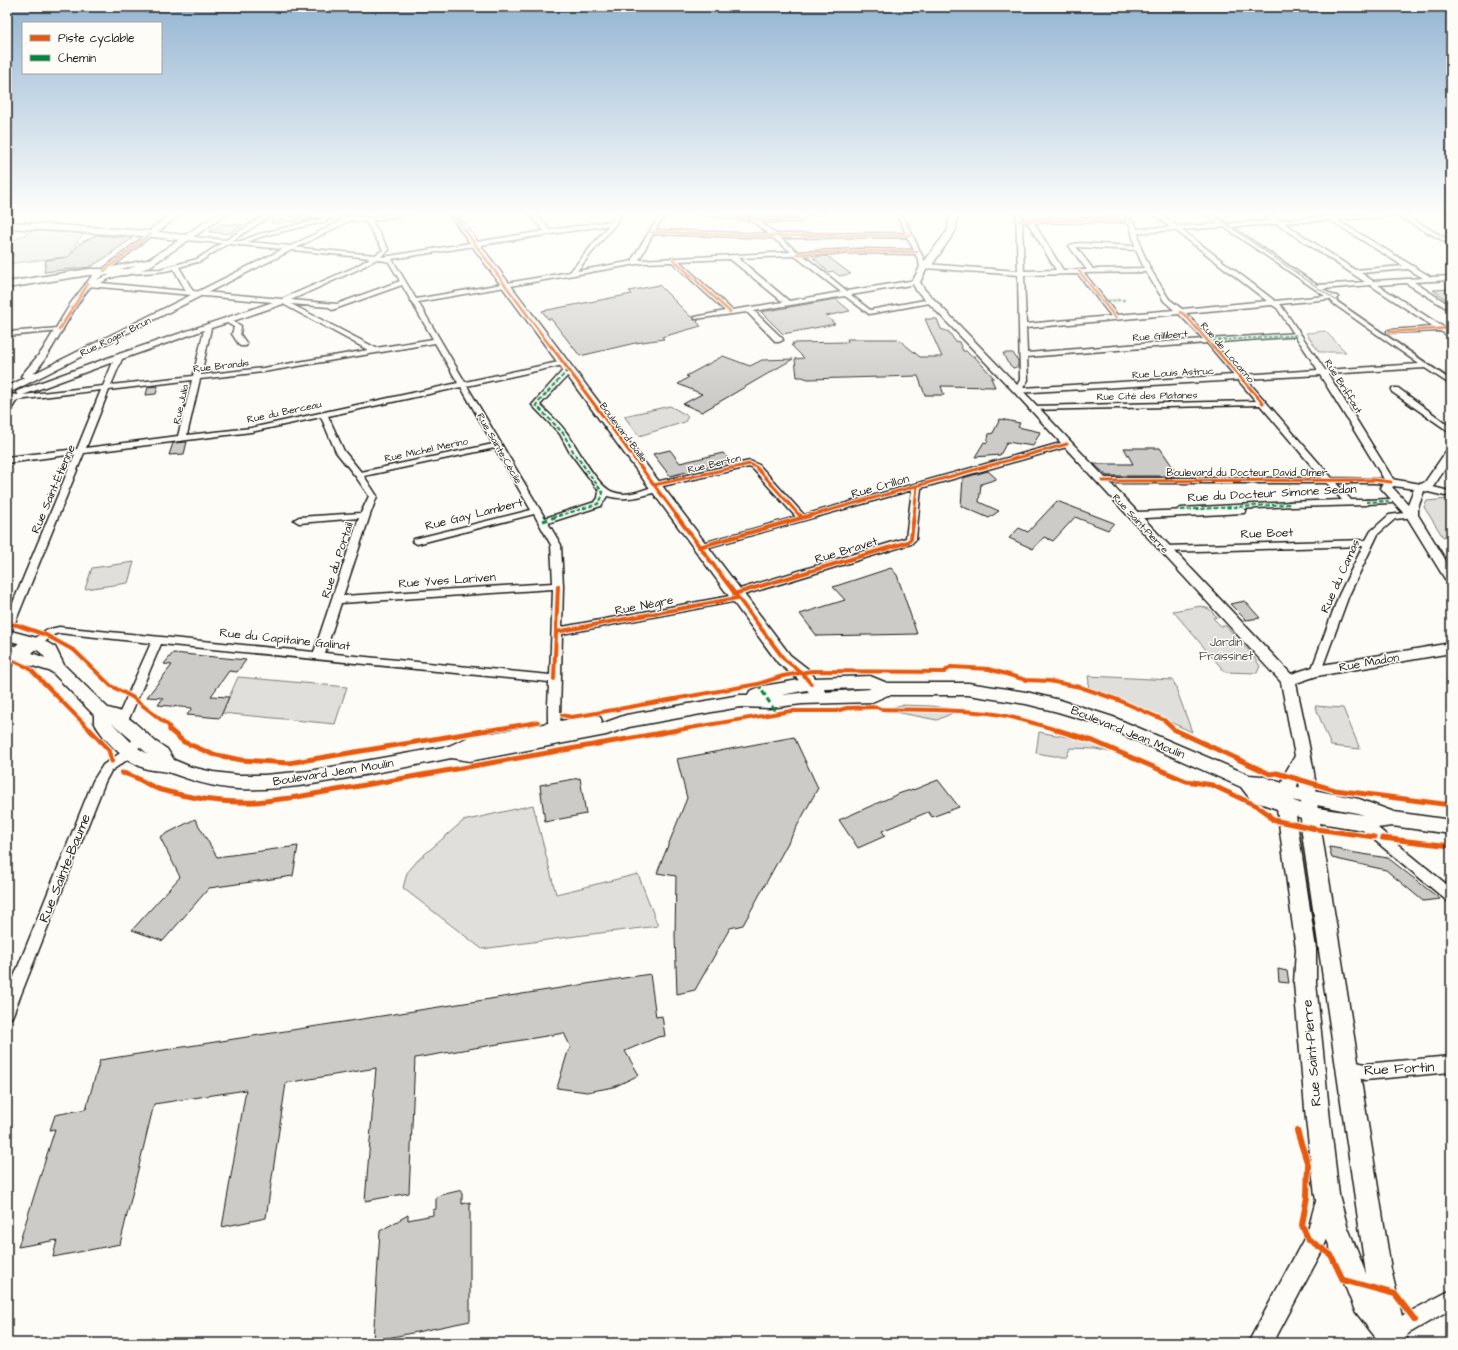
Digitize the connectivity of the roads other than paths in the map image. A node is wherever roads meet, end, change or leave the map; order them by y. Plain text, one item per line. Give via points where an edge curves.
1 (61, 276) edge
2 (87, 276) edge
3 (99, 276) edge
4 (113, 276) edge
5 (181, 276) edge
6 (236, 276) edge
7 (339, 276) edge
8 (400, 276) edge
9 (498, 276) edge
10 (555, 276) edge
11 (691, 276) edge
12 (755, 276) edge
13 (825, 276) edge
14 (920, 276) edge
15 (1021, 276) edge
16 (1083, 276) edge
17 (1152, 276) edge
18 (1240, 276) edge
19 (1302, 276) edge
20 (1304, 276) edge
21 (1360, 276) edge
22 (1424, 276) edge
23 (1429, 279) junction
24 (1450, 279) edge
25 (1407, 281) junction
26 (404, 282) junction
27 (916, 282) junction
28 (93, 283) junction
29 (1371, 283) junction
30 (7, 285) edge
31 (505, 285) junction
32 (1318, 286) junction
33 (191, 293) junction
34 (846, 293) junction
35 (200, 294) junction
36 (1334, 298) junction
37 (415, 301) junction
38 (930, 301) junction
39 (281, 302) junction
40 (788, 303) junction
41 (1276, 303) junction
42 (338, 306) junction
43 (748, 309) junction
44 (1451, 309) edge
45 (730, 312) junction
46 (1180, 312) junction
47 (317, 314) junction
48 (698, 318) dead end
49 (1116, 318) junction
50 (227, 320) junction
51 (1022, 326) junction
52 (207, 327) junction
53 (1451, 328) edge
54 (1442, 329) junction
55 (59, 330) junction
56 (1389, 332) junction
57 (7, 334) edge
58 (1298, 335) junction
59 (1451, 335) edge
60 (437, 340) junction
61 (779, 340) dead end
62 (1208, 341) junction
63 (243, 344) dead end
64 (374, 350) junction
65 (1024, 355) junction
66 (119, 357) junction
67 (1426, 366) junction
68 (564, 371) junction
69 (1323, 373) junction
70 (33, 374) junction
71 (1451, 375) edge
72 (196, 378) junction
73 (1240, 378) junction
74 (1451, 383) edge
75 (462, 384) junction
76 (107, 387) junction
77 (1395, 390) dead end
78 (1018, 391) junction
79 (9, 394) edge
80 (1263, 403) junction
81 (1032, 408) junction
82 (7, 409) edge
83 (323, 414) junction
84 (1451, 430) edge
85 (182, 438) junction
86 (1067, 444) junction
87 (498, 445) junction
88 (82, 450) junction
89 (1451, 452) edge
90 (7, 460) edge
91 (359, 475) junction
92 (1330, 480) junction
93 (1102, 481) junction
94 (1391, 482) junction
95 (917, 486) junction
96 (655, 487) junction
97 (1424, 488) junction
98 (603, 491) junction
99 (1448, 493) edge
100 (1391, 498) junction
101 (1416, 498) junction
102 (1366, 502) joint
103 (1349, 503) junction
104 (1291, 504) joint
105 (1181, 510) dead end
106 (536, 511) junction
107 (1241, 511) dead end
108 (1137, 514) dead end
109 (364, 515) junction
110 (1412, 515) junction
111 (802, 518) junction
112 (299, 520) dead end
113 (542, 521) junction
114 (417, 541) dead end
115 (1368, 543) junction
116 (699, 547) junction
117 (1166, 549) junction
118 (1451, 579) edge
119 (558, 586) junction
120 (736, 596) junction
121 (338, 600) junction
122 (7, 630) edge
123 (556, 632) junction
124 (7, 635) edge
125 (157, 640) junction
126 (32, 642) junction
127 (1451, 648) edge
128 (13, 655) edge
129 (318, 656) junction
130 (58, 668) junction
131 (1316, 671) junction
132 (554, 679) junction
133 (1288, 680) junction
134 (885, 689) junction
135 (803, 690) junction
136 (103, 712) junction
137 (122, 721) junction
138 (556, 733) junction
139 (140, 737) junction
140 (130, 752) junction
141 (1303, 756) junction
142 (168, 765) junction
143 (1286, 798) junction
144 (1310, 805) junction
145 (1393, 819) junction
146 (1362, 823) junction
147 (1451, 827) edge
148 (1451, 896) edge
149 (7, 1012) edge
150 (1451, 1064) edge
151 (1348, 1068) junction
152 (1327, 1195) junction
153 (1451, 1299) edge
154 (1392, 1341) edge
155 (1260, 1343) edge

1 - 30 main road
2 - 28 street
3 - 28 street
4 - 28 street
5 - 33 street
6 - 35 street, Rue Roger Brun
7 - 39 street
8 - 26 street, Rue Sainte-Cécile
9 - 31 main road, Boulevard Baille
10 - 31 street
11 - 45 street
12 - 40 street
13 - 34 street
14 - 27 street
15 - 51 street
16 - 49 street
17 - 46 street, Rue de Locarno via 1166,300
18 - 41 street, Rue Briffaut
19 - 32 street
20 - 32 street
21 - 29 street
22 - 23 street
23 - 24 street
23 - 25 street
25 - 29 street
25 - 44 street
26 - 37 street, Rue Sainte-Cécile
26 - 42 street
27 - 34 street
27 - 38 street, Rue Saint-Pierre
28 - 33 street
28 - 55 street
29 - 32 street
29 - 54 street
31 - 37 street
31 - 68 main road, Boulevard Baille
32 - 36 street
33 - 35 street
34 - 38 street via 869,312
34 - 40 street
35 - 39 street
35 - 70 street, Rue Roger Brun
36 - 41 street
36 - 56 street via 1345,302
36 - 67 street via 1336,303
37 - 60 street, Rue Sainte-Cécile
38 - 78 street, Rue Saint-Pierre
39 - 42 street
39 - 47 street
39 - 50 street
40 - 43 street
41 - 46 street
41 - 58 street, Rue Briffaut
42 - 47 street
43 - 45 street
43 - 61 street
45 - 48 street
46 - 49 street
46 - 62 street, Rue de Locarno
47 - 64 street
49 - 51 street
50 - 52 street
50 - 63 street via 238,326 236,334
51 - 65 street
52 - 66 street
52 - 72 street, Rue Julia
53 - 54 street
54 - 56 street
54 - 59 street
55 - 57 street
55 - 70 street
56 - 71 street
58 - 62 street, Rue Gillibert
58 - 69 street, Rue Briffaut
60 - 64 street, Rue Brandis
60 - 75 street, Rue Sainte-Cécile
62 - 65 street, Rue Gillibert
62 - 73 street, Rue de Locarno
64 - 72 street, Rue Brandis via 263,370
65 - 78 street via 1024,380
66 - 76 street, Rue Saint-Étienne
66 - 79 street
67 - 69 street, Rue Louis Astruc
67 - 74 street
68 - 75 street, Rue du Berceau
68 - 96 main road, Boulevard Baille
68 - 98 street via 536,405 563,433 572,451
69 - 73 street, Rue Louis Astruc
69 - 94 street, Rue Briffaut
70 - 79 street, Rue Roger Brun
72 - 76 street, Rue Brandis
72 - 85 street, Rue Julia
73 - 78 street, Rue Louis Astruc
73 - 80 street, Rue de Locarno
75 - 83 street, Rue du Berceau
75 - 87 street, Rue Sainte-Cécile
76 - 79 street, Rue Brandis
76 - 88 street, Rue Saint-Étienne
77 - 84 street
78 - 81 street, Rue Saint-Pierre
79 - 82 street
80 - 81 street, Rue Cité des Platanes
80 - 92 street, Rue de Locarno
81 - 86 street, Rue Saint-Pierre
83 - 85 street, Rue du Berceau via 251,430
83 - 91 street via 340,452
85 - 88 street, Rue du Berceau
86 - 93 street, Rue Saint-Pierre
86 - 95 street, Rue Crillon
87 - 91 street, Rue Michel Merino
87 - 106 street, Rue Sainte-Cécile
88 - 90 street, Rue du Berceau
88 - 122 street, Rue Saint-Étienne
89 - 97 street
91 - 109 street, Rue du Portail via 373,496
92 - 93 street, Boulevard du Docteur David Olmer
92 - 94 street, Boulevard du Docteur David Olmer
92 - 103 street, Rue de Locarno
93 - 117 street, Rue Saint-Pierre
94 - 97 street
94 - 100 street via 1386,487
95 - 111 street, Rue Crillon
95 - 120 street, Rue Bravet via 911,539 908,542
96 - 98 street via 628,497
96 - 111 street, Rue Berton via 750,464 756,467
96 - 116 main road, Boulevard Baille
97 - 99 street
97 - 101 street via 1419,490
98 - 113 street via 598,504
99 - 101 street
100 - 101 street
100 - 102 street, Rue du Docteur Simone Sedan
100 - 110 street
101 - 110 street
102 - 103 street, Rue du Docteur Simone Sedan
103 - 104 street, Rue du Docteur Simone Sedan
104 - 105 street, Rue du Docteur Simone Sedan
106 - 113 street, Rue Sainte-Cécile
106 - 114 street, Rue Gay Lambert
107 - 108 street, Rue du Docteur Simone Sedan via 1146,516
109 - 112 street
109 - 121 street, Rue du Portail
110 - 115 street, Rue du Camas via 1392,517 1374,533
110 - 118 street
111 - 116 street, Rue Crillon
113 - 119 street, Rue Sainte-Cécile via 556,545
115 - 117 street, Rue Boet
115 - 131 street, Rue du Camas via 1344,595
116 - 120 main road, Boulevard Baille
117 - 133 street, Rue Saint-Pierre
119 - 121 street, Rue Yves Lariven
119 - 123 street, Rue Sainte-Cécile
120 - 123 street, Rue Nègre
120 - 135 main road, Boulevard Baille via 784,659 787,673
121 - 129 street, Rue du Portail
123 - 132 street, Rue Sainte-Cécile
124 - 126 main road, Boulevard Jean Moulin
125 - 126 street, Rue du Capitaine Galinat via 59,630
125 - 129 street, Rue du Capitaine Galinat
125 - 137 street
126 - 128 street
126 - 130 main road, Boulevard Jean Moulin via 49,651
127 - 131 street, Rue Madon
128 - 130 main road, Boulevard Jean Moulin
129 - 132 street, Rue du Capitaine Galinat
130 - 136 main road, Boulevard Jean Moulin
131 - 133 street, Rue Madon
132 - 138 street, Rue Sainte-Cécile
133 - 141 street
134 - 135 main road, Boulevard Jean Moulin via 870,682
134 - 135 main road, Boulevard Jean Moulin via 872,696 823,697
134 - 143 main road, Boulevard Jean Moulin via 968,689 1060,706 1131,730 1247,782 1257,795
135 - 138 main road, Boulevard Jean Moulin via 769,702 740,701 626,722 606,729
136 - 137 main road, Boulevard Jean Moulin
136 - 140 main road, Boulevard Jean Moulin via 102,722
137 - 139 main road, Boulevard Jean Moulin
138 - 142 main road, Boulevard Jean Moulin via 470,754 451,752 309,778 264,782 213,779
139 - 140 street, Rue Sainte-Baume
139 - 142 main road, Boulevard Jean Moulin via 161,754
140 - 142 main road, Boulevard Jean Moulin via 149,763
140 - 149 street, Rue Sainte-Baume via 107,768 99,781
141 - 143 street, Rue Saint-Pierre via 1292,775
141 - 144 street
143 - 144 main road, Boulevard Jean Moulin
143 - 152 main road, Rue Saint-Pierre via 1306,949 1305,983
144 - 145 main road via 1359,806
144 - 146 main road
144 - 151 main road via 1311,833
145 - 146 main road
145 - 147 main road
146 - 148 street
150 - 151 street, Rue Fortin via 1365,1072
151 - 154 main road
152 - 154 main road, Rue Saint-Pierre via 1334,1225 1364,1302
152 - 155 street via 1323,1222 1314,1243
153 - 154 street via 1399,1328

